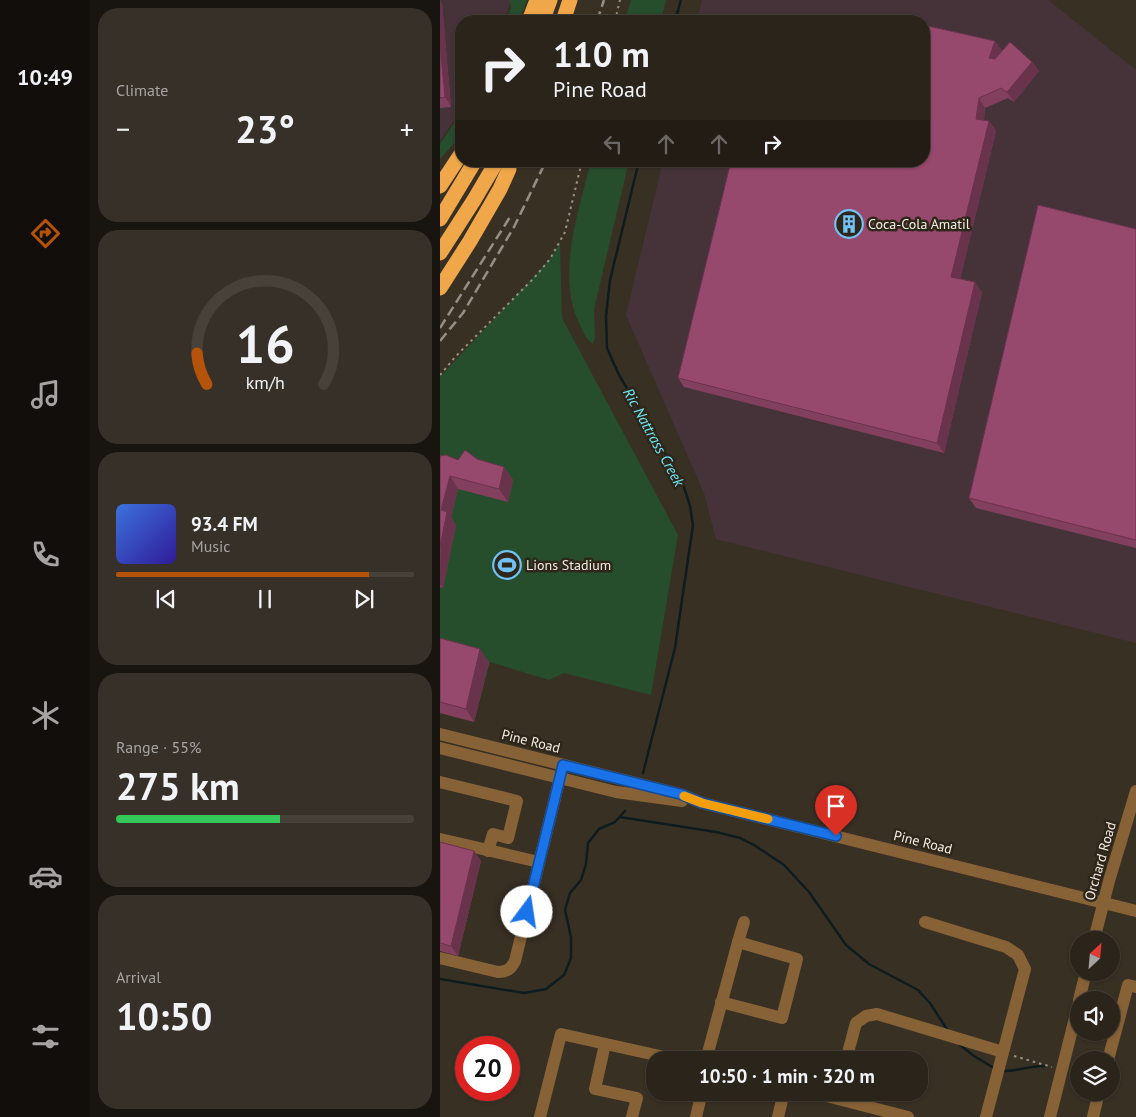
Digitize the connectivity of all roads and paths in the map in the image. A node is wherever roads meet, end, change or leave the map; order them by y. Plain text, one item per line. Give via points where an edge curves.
1 (537, 0) edge
2 (550, 0) edge
3 (570, 0) edge
4 (620, 0) edge
5 (531, 15) edge
6 (544, 15) edge
7 (564, 15) edge
8 (616, 15) edge
9 (455, 163) edge
10 (471, 167) edge
11 (493, 167) edge
12 (509, 167) edge
13 (581, 167) edge
14 (440, 186) edge
15 (440, 219) edge
16 (440, 254) edge
17 (440, 288) edge
18 (440, 375) edge
19 (440, 734) edge
20 (440, 748) edge
21 (563, 765) junction
22 (560, 778) junction
23 (440, 782) edge
24 (1136, 790) edge
25 (702, 803) junction
26 (440, 839) edge
27 (488, 851) junction
28 (539, 862) junction
29 (1103, 903) junction
30 (1136, 911) edge
31 (744, 922) dead end
32 (925, 922) dead end
33 (1096, 931) edge
34 (738, 942) junction
35 (440, 958) edge
36 (1136, 987) edge
37 (722, 1002) junction
38 (1070, 1037) edge
39 (605, 1044) junction
40 (708, 1051) edge
41 (848, 1051) edge
42 (1110, 1051) edge
43 (1003, 1052) junction
44 (646, 1053) edge
45 (1062, 1069) junction
46 (700, 1101) edge
47 (782, 1101) edge
48 (855, 1101) edge
49 (1097, 1101) edge
50 (540, 1117) edge
51 (632, 1117) edge
52 (696, 1117) edge
53 (778, 1117) edge
54 (908, 1117) edge
55 (986, 1117) edge
56 (1050, 1117) edge
57 (1093, 1117) edge

1 - 5 highway
2 - 6 highway
3 - 7 highway
4 - 8 path
9 - 14 highway
10 - 15 highway
11 - 16 highway
12 - 17 highway via 500,189
13 - 18 path via 565,232 550,259
19 - 21 street, Pine Road
20 - 22 street, Pine Road
21 - 22 street
21 - 25 street, Pine Road via 680,794
22 - 25 street, Pine Road via 616,792
22 - 28 street
23 - 27 street via 517,801 508,838 493,834
24 - 29 street, Orchard Road
25 - 29 street, Pine Road
26 - 27 street
27 - 28 street
28 - 35 street via 511,968 498,972
29 - 30 street, Pine Road
29 - 33 street, Orchard Road
31 - 34 street
32 - 43 street via 1006,947 1018,955 1025,969
34 - 37 street
34 - 37 street via 797,959 782,1018
36 - 42 street via 1128,985
37 - 40 street
38 - 45 street
39 - 44 street
39 - 50 street via 562,1034
39 - 51 street via 595,1089 637,1098
41 - 43 street via 856,1023 876,1014
43 - 45 path
43 - 55 street
45 - 56 street
46 - 52 street
47 - 53 street
48 - 54 street
49 - 57 street

